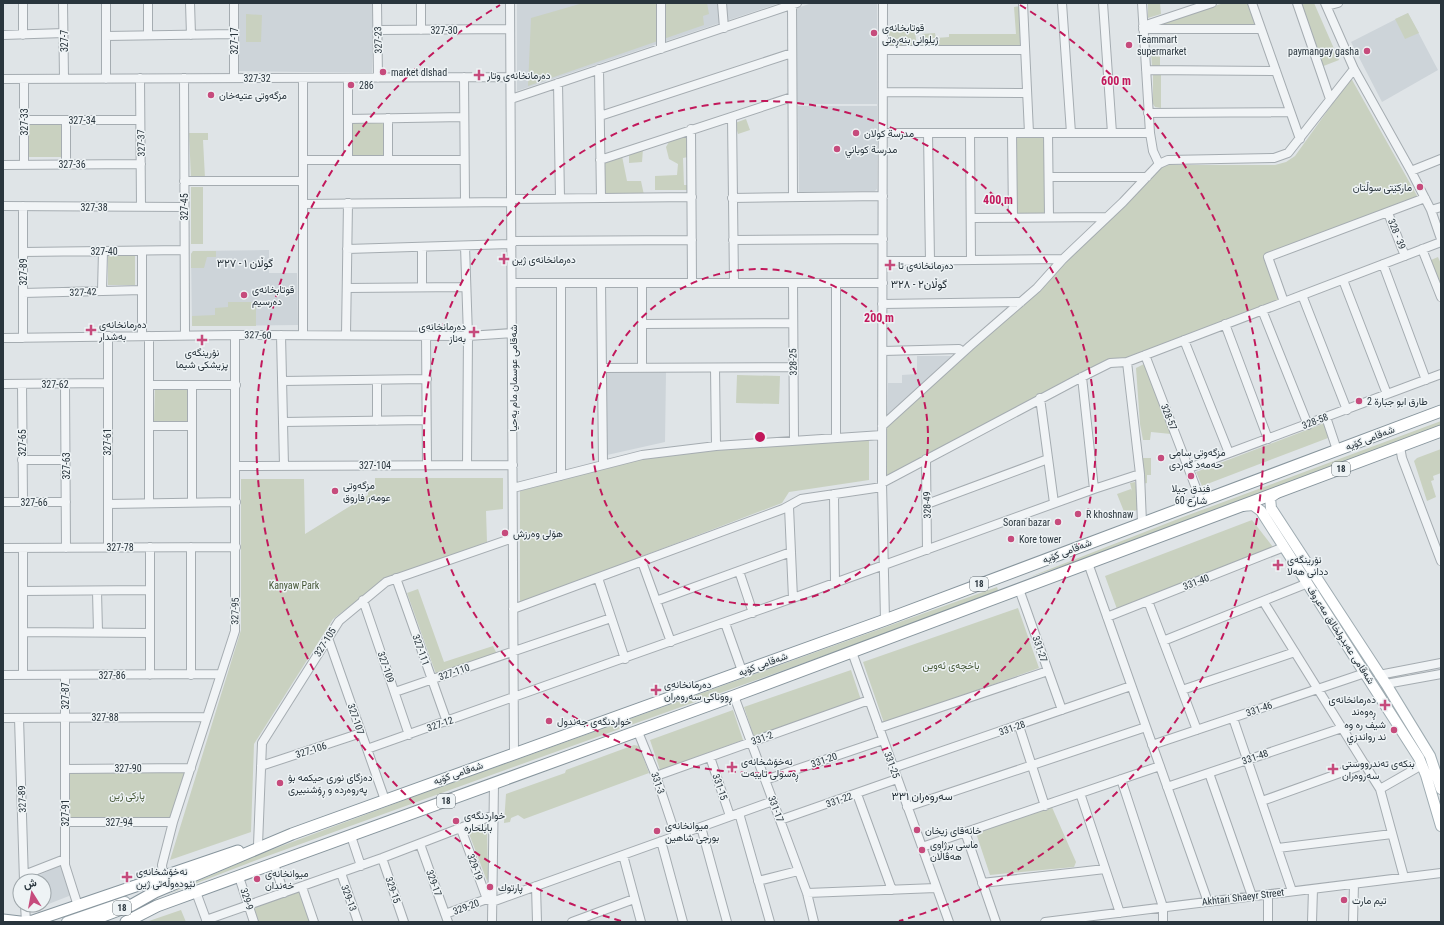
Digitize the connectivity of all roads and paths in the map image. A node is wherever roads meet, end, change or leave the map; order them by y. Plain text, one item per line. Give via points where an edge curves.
1 (23, 3) edge
2 (63, 3) edge
3 (106, 3) edge
4 (148, 3) edge
5 (190, 3) edge
6 (234, 3) edge
7 (378, 3) edge
8 (421, 3) edge
9 (510, 3) edge
10 (661, 3) edge
11 (722, 3) edge
12 (883, 3) edge
13 (1023, 3) edge
14 (1062, 3) edge
15 (1103, 3) edge
16 (1142, 3) edge
17 (1212, 3) edge
18 (1252, 3) edge
19 (1297, 3) edge
20 (1338, 3) edge
21 (790, 4) edge
22 (1326, 4) edge
23 (724, 28) junction
24 (1143, 28) junction
25 (510, 29) junction
26 (1261, 29) junction
27 (378, 30) junction
28 (421, 30) junction
29 (64, 33) junction
30 (234, 34) junction
31 (3, 35) edge
32 (23, 35) junction
33 (148, 35) junction
34 (191, 35) junction
35 (106, 36) junction
36 (661, 49) junction
37 (884, 50) junction
38 (1026, 50) junction
39 (792, 53) junction
40 (599, 69) junction
41 (1354, 69) junction
42 (1146, 70) junction
43 (1276, 71) junction
44 (464, 77) junction
45 (510, 77) junction
46 (140, 78) junction
47 (184, 78) junction
48 (234, 78) junction
49 (303, 78) junction
50 (348, 78) junction
51 (378, 78) junction
52 (3, 79) edge
53 (24, 79) junction
54 (64, 79) junction
55 (106, 79) junction
56 (558, 83) junction
57 (883, 92) junction
58 (1027, 92) junction
59 (792, 97) junction
60 (511, 99) junction
61 (1330, 99) junction
62 (1290, 112) junction
63 (1148, 113) junction
64 (600, 116) junction
65 (732, 116) junction
66 (464, 117) junction
67 (388, 118) junction
68 (348, 119) junction
69 (24, 120) junction
70 (66, 120) junction
71 (140, 120) junction
72 (691, 129) junction
73 (883, 133) junction
74 (928, 133) junction
75 (970, 133) junction
76 (1012, 133) junction
77 (1029, 133) junction
78 (1048, 133) junction
79 (1071, 133) junction
80 (1112, 133) junction
81 (1150, 134) junction
82 (1300, 139) junction
83 (1441, 159) edge
84 (303, 160) junction
85 (348, 160) junction
86 (388, 160) junction
87 (464, 160) junction
88 (600, 160) junction
89 (3, 164) edge
90 (24, 164) junction
91 (66, 164) junction
92 (141, 164) junction
93 (1159, 164) junction
94 (1411, 171) junction
95 (1049, 177) junction
96 (1147, 177) junction
97 (184, 181) junction
98 (303, 181) junction
99 (883, 196) junction
100 (692, 197) junction
101 (793, 197) junction
102 (560, 198) junction
103 (601, 198) junction
104 (732, 198) junction
105 (1424, 198) junction
106 (511, 200) junction
107 (465, 202) junction
108 (303, 204) junction
109 (348, 204) junction
110 (3, 206) edge
111 (23, 206) junction
112 (141, 207) junction
113 (184, 207) junction
114 (1441, 207) edge
115 (1431, 210) junction
116 (1388, 213) junction
117 (1049, 217) junction
118 (1106, 217) junction
119 (971, 218) junction
120 (1013, 218) junction
121 (883, 239) junction
122 (692, 240) junction
123 (733, 240) junction
124 (1441, 240) edge
125 (512, 243) junction
126 (465, 246) junction
127 (422, 247) junction
128 (347, 249) junction
129 (1422, 249) junction
130 (184, 250) junction
131 (103, 251) junction
132 (142, 251) junction
133 (23, 252) junction
134 (1405, 256) junction
135 (1063, 259) junction
136 (971, 260) junction
137 (883, 261) junction
138 (930, 261) junction
139 (1383, 264) junction
140 (1343, 280) junction
141 (561, 283) junction
142 (601, 283) junction
143 (642, 283) junction
144 (692, 283) junction
145 (734, 283) junction
146 (793, 283) junction
147 (836, 283) junction
148 (883, 283) junction
149 (512, 284) junction
150 (422, 287) junction
151 (466, 287) junction
152 (347, 288) junction
153 (142, 290) junction
154 (102, 291) junction
155 (23, 293) junction
156 (1302, 295) junction
157 (1441, 297) edge
158 (1021, 302) junction
159 (1284, 302) junction
160 (882, 304) junction
161 (1262, 310) junction
162 (792, 323) junction
163 (642, 324) junction
164 (1225, 324) junction
165 (512, 333) junction
166 (184, 335) junction
167 (236, 335) junction
168 (281, 335) junction
169 (303, 335) junction
170 (346, 335) junction
171 (426, 335) junction
172 (108, 336) junction
173 (146, 336) junction
174 (468, 336) junction
175 (3, 338) edge
176 (23, 338) junction
177 (1184, 340) junction
178 (883, 351) junction
179 (963, 352) junction
180 (1145, 354) junction
181 (1127, 362) junction
182 (793, 367) junction
183 (602, 368) junction
184 (642, 368) junction
185 (715, 368) junction
186 (1441, 374) edge
187 (1082, 376) junction
188 (282, 380) junction
189 (378, 380) junction
190 (427, 380) junction
191 (1426, 380) junction
192 (3, 384) edge
193 (22, 384) junction
194 (65, 384) junction
195 (108, 384) junction
196 (149, 385) junction
197 (192, 385) junction
198 (236, 385) junction
199 (1387, 394) junction
200 (1040, 398) junction
201 (1347, 410) junction
202 (1441, 411) edge
203 (1326, 417) junction
204 (426, 420) junction
205 (377, 421) junction
206 (283, 422) junction
207 (1308, 424) junction
208 (149, 426) junction
209 (192, 426) junction
210 (882, 426) junction
211 (1441, 431) edge
212 (882, 435) junction
213 (836, 438) junction
214 (1268, 439) junction
215 (794, 441) junction
216 (716, 446) junction
217 (1400, 447) junction
218 (1337, 450) junction
219 (1229, 453) junction
220 (926, 459) junction
221 (1048, 459) junction
222 (22, 460) junction
223 (66, 460) junction
224 (427, 465) junction
225 (467, 465) junction
226 (513, 465) junction
227 (603, 465) junction
228 (236, 466) junction
229 (284, 466) junction
230 (1190, 468) junction
231 (1140, 474) junction
232 (562, 476) junction
233 (882, 485) junction
234 (513, 488) junction
235 (1094, 489) junction
236 (1280, 492) junction
237 (834, 494) junction
238 (1201, 501) junction
239 (3, 502) edge
240 (23, 502) junction
241 (66, 502) junction
242 (192, 502) junction
243 (236, 502) junction
244 (149, 503) junction
245 (1054, 503) junction
246 (108, 504) junction
247 (927, 504) junction
248 (1240, 506) junction
249 (789, 507) junction
250 (1142, 523) junction
251 (1283, 535) junction
252 (513, 538) junction
253 (236, 546) junction
254 (108, 547) junction
255 (150, 547) junction
256 (191, 547) junction
257 (1284, 547) junction
258 (3, 548) edge
259 (23, 548) junction
260 (66, 548) junction
261 (927, 550) junction
262 (791, 552) junction
263 (1441, 561) edge
264 (642, 562) junction
265 (1088, 563) junction
266 (884, 566) junction
267 (739, 571) junction
268 (1011, 572) junction
269 (396, 578) junction
270 (598, 578) junction
271 (835, 583) junction
272 (1308, 583) junction
273 (1019, 589) junction
274 (150, 590) junction
275 (98, 591) junction
276 (23, 592) junction
277 (793, 598) junction
278 (363, 600) junction
279 (656, 601) junction
280 (1148, 601) junction
281 (1264, 601) junction
282 (514, 609) junction
283 (753, 613) junction
284 (1106, 617) junction
285 (611, 618) junction
286 (885, 620) junction
287 (725, 623) junction
288 (23, 632) junction
289 (98, 632) junction
290 (150, 632) junction
291 (328, 638) junction
292 (1163, 641) junction
293 (670, 642) junction
294 (513, 652) junction
295 (852, 652) junction
296 (1295, 652) junction
297 (625, 659) junction
298 (1441, 663) edge
299 (742, 671) junction
300 (1048, 671) junction
301 (1390, 672) junction
302 (1365, 673) junction
303 (191, 674) junction
304 (221, 674) junction
305 (1441, 674) edge
306 (3, 675) edge
307 (23, 675) junction
308 (65, 675) junction
309 (150, 675) junction
310 (1380, 675) junction
311 (432, 679) junction
312 (1390, 684) junction
313 (1131, 686) junction
314 (1318, 689) junction
315 (1182, 690) junction
316 (394, 692) junction
317 (734, 696) junction
318 (514, 698) junction
319 (869, 700) junction
320 (1062, 710) junction
321 (65, 717) junction
322 (206, 717) junction
323 (3, 718) edge
324 (19, 718) junction
325 (1233, 718) junction
326 (447, 722) junction
327 (1019, 726) junction
328 (1146, 727) junction
329 (879, 728) junction
330 (1342, 728) junction
331 (1197, 730) junction
332 (638, 732) junction
333 (362, 734) junction
334 (409, 735) junction
335 (883, 740) junction
336 (751, 742) junction
337 (1152, 745) junction
338 (367, 749) junction
339 (514, 753) junction
340 (710, 757) junction
341 (1248, 760) junction
342 (1365, 764) junction
343 (1422, 765) junction
344 (261, 766) junction
345 (1032, 766) junction
346 (1160, 766) junction
347 (191, 768) junction
348 (893, 768) junction
349 (65, 769) junction
350 (1434, 772) edge
351 (1209, 773) junction
352 (656, 776) junction
353 (897, 779) junction
354 (1122, 779) junction
355 (765, 780) junction
356 (494, 784) junction
357 (1167, 787) junction
358 (1380, 789) junction
359 (1441, 789) edge
360 (1080, 793) junction
361 (857, 794) junction
362 (385, 800) junction
363 (773, 801) junction
364 (1262, 801) junction
365 (1046, 806) junction
366 (907, 807) junction
367 (739, 813) junction
368 (494, 815) junction
369 (730, 816) junction
370 (780, 820) junction
371 (65, 822) junction
372 (173, 822) junction
373 (1441, 826) edge
374 (701, 827) junction
375 (461, 829) junction
376 (965, 832) junction
377 (292, 834) junction
378 (1392, 834) junction
379 (351, 836) junction
380 (676, 836) junction
381 (662, 841) junction
382 (420, 844) junction
383 (258, 845) junction
384 (922, 847) junction
385 (1278, 848) junction
386 (623, 855) junction
387 (382, 858) junction
388 (65, 859) junction
389 (274, 864) junction
390 (361, 866) junction
391 (1106, 869) junction
392 (798, 871) junction
393 (24, 873) edge
394 (35, 873) edge
395 (341, 873) junction
396 (1441, 873) edge
397 (239, 876) junction
398 (163, 877) junction
399 (1404, 877) junction
400 (758, 881) junction
401 (982, 883) junction
402 (1354, 884) junction
403 (536, 886) junction
404 (302, 887) junction
405 (936, 888) junction
406 (1313, 889) junction
407 (892, 890) junction
408 (1292, 891) junction
409 (155, 892) junction
410 (196, 892) junction
411 (284, 893) junction
412 (807, 893) junction
413 (1268, 894) junction
414 (1252, 896) junction
415 (634, 899) junction
416 (490, 901) junction
417 (1208, 902) junction
418 (249, 905) junction
419 (78, 906) junction
420 (157, 906) junction
421 (1163, 907) junction
422 (1120, 913) junction
423 (447, 918) edge
424 (1102, 918) edge
425 (3, 920) edge
426 (206, 921) edge
427 (1060, 921) edge
428 (22, 922) edge
429 (26, 922) edge
430 (67, 922) edge
431 (87, 922) edge
432 (118, 922) edge
433 (126, 922) edge
434 (254, 922) edge
435 (314, 922) edge
436 (358, 922) edge
437 (404, 922) edge
438 (492, 922) edge
439 (537, 922) edge
440 (572, 922) edge
441 (641, 922) edge
442 (683, 922) edge
443 (727, 922) edge
444 (770, 922) edge
445 (814, 922) edge
446 (948, 922) edge
447 (996, 922) edge
448 (1045, 922) edge
449 (1162, 922) edge
450 (1268, 922) edge
451 (1312, 922) edge
452 (1353, 922) edge

1 - 32 street
2 - 29 street, 327-7
3 - 35 street
4 - 33 street
5 - 34 street
6 - 30 street, 327-17
7 - 27 street, 327-23
8 - 28 street
9 - 25 street, شەقامی عوسمان مام یەحیا
10 - 36 street
11 - 23 street
12 - 37 street
13 - 38 street
14 - 79 street
15 - 80 street
16 - 24 street
17 - 24 street
18 - 26 street
19 - 61 street
20 - 22 street
21 - 23 street
21 - 39 street
22 - 41 street
23 - 36 street
24 - 26 street
24 - 42 street
25 - 28 street, 327-30
25 - 45 street, شەقامی عوسمان مام یەحیا
26 - 43 street
27 - 28 street, 327-30
27 - 51 street, 327-23
29 - 32 street
29 - 54 street, 327-7
30 - 34 street
30 - 48 street, 327-17
31 - 32 street
33 - 34 street
33 - 35 street
35 - 55 street
36 - 40 street
37 - 38 street
37 - 57 street
38 - 58 street
39 - 59 street
39 - 64 street
40 - 56 street
40 - 64 street
41 - 61 street
41 - 94 street
42 - 43 street
42 - 63 street
43 - 62 street
44 - 45 street, 327-32
44 - 51 street, 327-32
44 - 66 street
45 - 60 street, شەقامی عوسمان مام یەحیا
46 - 47 street, 327-32
46 - 55 street, 327-32
46 - 71 street, 327-37
47 - 48 street, 327-32
47 - 97 street, 327-45
48 - 49 street, 327-32
49 - 50 street, 327-32
49 - 84 street
50 - 51 street, 327-32
50 - 68 street
52 - 53 street, 327-32
53 - 54 street, 327-32
53 - 69 street, 327-33
54 - 55 street, 327-32
56 - 60 street
56 - 102 street
57 - 58 street
57 - 73 street
58 - 77 street
59 - 65 street
59 - 101 street
60 - 106 street, شەقامی عوسمان مام یەحیا
61 - 82 street
62 - 63 street
62 - 82 street
63 - 81 street
64 - 88 street
65 - 72 street
65 - 104 street
66 - 67 street
66 - 87 street
67 - 68 street
67 - 86 street
68 - 85 street
69 - 70 street, 327-34
69 - 90 street, 327-33
70 - 71 street, 327-34
70 - 91 street
71 - 92 street, 327-37
72 - 88 street
72 - 100 street
73 - 74 street
73 - 99 street
74 - 75 street
74 - 138 street
75 - 76 street
75 - 119 street
76 - 77 street
76 - 120 street
77 - 78 street
78 - 79 street
78 - 95 street
79 - 80 street
80 - 81 street
81 - 93 street via 1153,151
82 - 93 street via 1288,153 1274,158 1168,160
83 - 94 street
84 - 85 street
84 - 98 street
85 - 86 street
86 - 87 street
87 - 107 street
88 - 103 street
89 - 90 street, 327-36
90 - 91 street, 327-36
91 - 92 street, 327-36
92 - 112 street, 327-37
93 - 96 street
94 - 105 street
95 - 96 street
95 - 117 street
96 - 118 street
97 - 98 street
97 - 113 street, 327-45
98 - 108 street
99 - 101 street
99 - 121 street
100 - 103 street
100 - 122 street
101 - 104 street
102 - 103 street
102 - 106 street
104 - 123 street
105 - 115 street
105 - 116 street
106 - 107 street
106 - 125 street, شەقامی عوسمان مام یەحیا
107 - 109 street
108 - 109 street
108 - 169 street
109 - 128 street
110 - 111 street, 327-38
111 - 112 street, 327-38
111 - 133 street, 327-89
112 - 113 street, 327-38
113 - 130 street, 327-45
114 - 115 street
115 - 124 street
116 - 134 street, 328 - 39
116 - 159 street via 1268,257
117 - 118 street
117 - 120 street
118 - 135 street
119 - 120 street
119 - 136 street
121 - 123 street
121 - 137 street
122 - 125 street
122 - 144 street
123 - 145 street
124 - 129 street
125 - 126 street
125 - 149 street, شەقامی عوسمان مام یەحیا
126 - 127 street
126 - 151 street
127 - 128 street
127 - 150 street
128 - 152 street
129 - 134 street
129 - 157 street
130 - 132 street, 327-40
130 - 166 street, 327-45
131 - 132 street, 327-40
131 - 133 street, 327-40
131 - 154 street
132 - 153 street
133 - 155 street, 327-89
134 - 139 street
135 - 136 street
135 - 158 street
136 - 138 street
137 - 138 street
137 - 148 street
139 - 140 street
139 - 191 street
140 - 156 street
140 - 199 street
141 - 142 street
141 - 149 street
141 - 232 street
142 - 143 street
142 - 183 street
143 - 144 street
143 - 163 street
144 - 145 street
145 - 146 street
146 - 147 street
146 - 162 street, 328-25
147 - 148 street
147 - 213 street
148 - 160 street
149 - 165 street, شەقامی عوسمان مام یەحیا
150 - 151 street
150 - 152 street
151 - 174 street
152 - 170 street
153 - 154 street, 327-42
153 - 173 street
154 - 155 street, 327-42
155 - 176 street, 327-89
156 - 159 street
156 - 201 street
158 - 160 street
158 - 179 street
159 - 161 street
160 - 178 street
161 - 164 street
161 - 207 street
162 - 163 street
162 - 182 street, 328-25
163 - 184 street
164 - 177 street
164 - 214 street
165 - 174 street, 327-60
165 - 226 street, شەقامی عوسمان مام یەحیا
166 - 167 street, 327-60
166 - 173 street, 327-60
167 - 168 street, 327-60
167 - 198 street, 327-95
168 - 169 street, 327-60
168 - 188 street
169 - 170 street, 327-60
170 - 171 street, 327-60
171 - 174 street, 327-60
171 - 190 street
172 - 173 street, 327-60
172 - 176 street, 327-60
172 - 195 street, 327-61
173 - 196 street
174 - 225 street
175 - 176 street, 327-60
177 - 180 street
177 - 219 street
178 - 179 street via 959,349
178 - 210 street
179 - 210 street
180 - 181 street
180 - 230 street, 328-57
181 - 187 street via 1110,363
181 - 231 street
182 - 185 street
182 - 215 street, 328-25
183 - 184 street
183 - 227 street
184 - 185 street
185 - 216 street
186 - 191 street, 328-58
187 - 200 street
187 - 235 street
188 - 189 street
188 - 206 street
189 - 190 street
189 - 205 street
190 - 204 street
191 - 199 street, 328-58
192 - 193 street, 327-62
193 - 194 street, 327-62
193 - 222 street, 327-65
194 - 195 street, 327-62
194 - 223 street, 327-63
195 - 246 street, 327-61
196 - 197 street
196 - 208 street
197 - 198 street
197 - 209 street
198 - 228 street, 327-95
199 - 201 street, 328-58
200 - 220 street
200 - 221 street
201 - 203 street, 328-58
202 - 218 highway, شەقامی کۆیە / 18
203 - 207 street, 328-58
203 - 218 street
204 - 205 street
204 - 224 street
205 - 206 street
206 - 229 street
207 - 214 street, 328-58
208 - 209 street
208 - 244 street
209 - 242 street
210 - 212 street
211 - 217 highway, شەقامی کۆیە / 18
212 - 213 street
212 - 233 street
213 - 215 street
214 - 219 street, 328-58
215 - 216 street
216 - 227 street via 642,455
217 - 236 highway, شەقامی کۆیە / 18
217 - 263 street
218 - 238 highway, شەقامی کۆیە / 18
219 - 230 street, 328-58
220 - 233 street
220 - 247 street, 328-49
221 - 245 street
221 - 247 street
222 - 223 street
222 - 240 street, 327-65
223 - 241 street, 327-63
224 - 225 street, 327-104
224 - 229 street, 327-104
225 - 226 street, 327-104
226 - 234 street, شەقامی عوسمان مام یەحیا
227 - 232 street
228 - 229 street, 327-104
228 - 243 street, 327-95
230 - 238 street, 328-57
231 - 235 street, 327-12
231 - 250 street
232 - 234 street
233 - 237 street
233 - 266 street
234 - 252 street, شەقامی عوسمان مام یەحیا
235 - 245 street, 327-12
236 - 248 highway, شەقامی کۆیە / 18
236 - 251 main road, شەقامی عەبدولخالق مەعروف via 1270,498 1269,504
237 - 249 street via 801,499
237 - 271 street
238 - 250 highway, شەقامی کۆیە / 18
239 - 240 street, 327-66
240 - 241 street, 327-66
241 - 260 street, 327-63
242 - 243 street
242 - 244 street
243 - 253 street, 327-95
244 - 246 street
245 - 261 street, 327-12
246 - 254 street, 327-61
247 - 261 street, 328-49
248 - 251 main road, شەقامی عەبدولخالق مەعروف via 1257,507
248 - 265 highway, شەقامی کۆیە / 18
249 - 262 street
249 - 264 street
250 - 268 highway, شەقامی کۆیە / 18
251 - 257 main road, شەقامی عەبدولخالق مەعروف
251 - 310 main road, شەقامی عەبدولخالق مەعروف
252 - 269 street, 327-105
252 - 282 street, شەقامی عوسمان مام یەحیا
253 - 256 street, 327-78
253 - 304 street, 327-95 via 235,631
254 - 255 street, 327-78
254 - 260 street, 327-78
255 - 256 street, 327-78
255 - 274 street
256 - 303 street
257 - 272 main road, شەقامی عەبدولخالق مەعروف
257 - 280 street, 331-40
258 - 259 street, 327-78
259 - 260 street, 327-78
259 - 276 street
261 - 266 street, 327-12
262 - 267 street
262 - 277 street
264 - 270 street
264 - 279 street
265 - 273 highway, شەقامی کۆیە / 18
265 - 284 street
266 - 271 street, 327-12
266 - 286 street
267 - 279 street
267 - 283 street
268 - 273 highway
268 - 286 highway, شەقامی کۆیە / 18
269 - 278 street, 327-105 via 386,582
269 - 311 street, 327-111
270 - 282 street
270 - 285 street
271 - 277 street, 327-12
272 - 281 street
272 - 302 main road, شەقامی عەبدولخالق مەعروف
273 - 295 highway, شەقامی کۆیە / 18
273 - 300 street, 331-27
274 - 275 street
274 - 290 street
275 - 276 street
275 - 289 street
276 - 288 street
277 - 283 street, 327-12
278 - 291 street, 327-105 via 338,621
278 - 316 street, 327-109
279 - 293 street
280 - 284 street, 331-40
280 - 292 street
281 - 292 street
281 - 296 street
282 - 294 street, شەقامی عوسمان مام یەحیا
283 - 287 street, 327-12
284 - 313 street
285 - 294 street, 327-110
285 - 297 street
286 - 299 highway, شەقامی کۆیە / 18
287 - 293 street, 327-12
287 - 299 street
288 - 289 street
288 - 307 street
289 - 290 street
290 - 309 street
291 - 333 street, 327-107
291 - 344 street, 327-105 via 262,743
292 - 315 street
293 - 297 street, 327-12
294 - 311 street, 327-110
294 - 318 street, شەقامی عوسمان مام یەحیا
295 - 317 highway, شەقامی کۆیە / 18
295 - 319 street, 331-25
296 - 314 street
296 - 315 street
297 - 318 street, 327-12
298 - 301 street
299 - 339 highway, شەقامی کۆیە / 18
300 - 320 street, 331-27
300 - 329 street
301 - 310 street
301 - 312 street
302 - 314 street, 331-46
302 - 343 main road, شەقامی عەبدولخالق مەعروف
303 - 304 street, 327-86
303 - 309 street, 327-86
304 - 322 street, 327-95
305 - 312 street
306 - 307 street, 327-86
307 - 308 street, 327-86
308 - 309 street, 327-86
308 - 321 street, 327-87
310 - 312 main road, شەقامی عەبدولخالق مەعروف
311 - 316 street, 327-110
311 - 326 street, 327-111
312 - 350 main road, شەقامی عەبدولخالق مەعروف via 1430,756
313 - 320 street, 331-28
313 - 328 street
314 - 325 street, 331-46
314 - 330 street
315 - 331 street
316 - 334 street, 327-109
317 - 332 highway, شەقامی کۆیە / 18
317 - 336 street, 331-17
318 - 326 street, 327-12
318 - 339 street, شەقامی عوسمان مام یەحیا
319 - 329 street, 331-25
319 - 336 street, 331-2
320 - 327 street, 331-28
321 - 322 street, 327-88
321 - 324 street, 327-88
321 - 349 street, 327-91
322 - 347 street, 327-95
323 - 324 street, 327-88
324 - 393 street, 327-89
325 - 331 street, 331-46
325 - 341 street
326 - 334 street, 327-12
327 - 345 street
327 - 348 street, 331-28
328 - 337 street
328 - 345 street
329 - 335 street, 331-25
330 - 341 street, 331-48
330 - 342 street
331 - 337 street, 331-46
332 - 352 street, 331-3
332 - 356 highway, شەقامی کۆیە / 18
333 - 338 street, 327-107
333 - 344 street, 327-106
334 - 338 street, 327-12
335 - 348 street, 331-25
335 - 355 street, 331-20
336 - 340 street, 331-2
336 - 355 street, 331-17
337 - 346 street
338 - 362 street, 327-107
339 - 362 highway, شەقامی کۆیە / 18
340 - 352 street, 331-2
340 - 369 street, 331-15
341 - 351 street, 331-48
341 - 364 street
342 - 358 street
342 - 364 street
343 - 350 main road, شەقامی عەبدولخالق مەعروف
343 - 358 street
344 - 383 street, 327-105
345 - 365 street
345 - 366 street
346 - 354 street
346 - 357 street
347 - 349 street, 327-90
347 - 372 street, 327-95
348 - 353 street, 331-25
349 - 371 street, 327-91
350 - 359 main road, شەقامی عەبدولخالق مەعروف
350 - 373 main road, شەقامی عەبدولخالق مەعروف
351 - 357 street, 331-48
351 - 414 street
352 - 380 street, 331-3
353 - 361 street, 331-22
353 - 366 street, 331-25
354 - 360 street
354 - 421 street
355 - 363 street, 331-17
356 - 368 street
356 - 379 highway, شەقامی کۆیە / 18
357 - 417 street
358 - 378 street
360 - 365 street
360 - 391 street
361 - 370 street, 331-22
361 - 407 street
362 - 377 highway, شەقامی کۆیە / 18
363 - 367 street, 329-20
363 - 370 street, 331-17
364 - 385 street
365 - 376 street
366 - 384 street, 331-25
367 - 369 street, 329-20
367 - 400 street
368 - 375 street
368 - 416 street
369 - 374 street, 329-20
370 - 392 street, 331-17
371 - 372 street, 327-94
371 - 388 street, 327-91
372 - 398 street, 327-95 via 162,865
374 - 380 street, 329-20
374 - 443 street
375 - 382 street
375 - 416 street, 329-19
376 - 384 street
376 - 401 street
377 - 383 highway
377 - 409 highway, شەقامی کۆیە / 18
378 - 385 street
378 - 399 street
379 - 389 highway, شەقامی کۆیە / 18
379 - 390 street
380 - 381 street, 329-20
381 - 386 street, 329-20
381 - 442 street
382 - 387 street
382 - 423 street, 329-17
383 - 398 highway
384 - 405 street, 331-25
385 - 408 street
386 - 403 street, 329-20
386 - 415 street
387 - 390 street
387 - 437 street, 329-15
388 - 394 street
388 - 419 street, 327-91
389 - 397 highway, شەقامی کۆیە / 18
389 - 411 street
390 - 395 street
391 - 401 street
391 - 422 street
392 - 400 street
392 - 412 street, 331-17
395 - 404 street
395 - 436 street, 329-13
396 - 399 street, Akhtari Shaeyr Street
397 - 410 highway, شەقامی کۆیە / 18
397 - 418 street, 329-9
398 - 419 highway
399 - 402 street, Akhtari Shaeyr Street
400 - 444 street
401 - 447 street
402 - 406 street, Akhtari Shaeyr Street
402 - 452 street
403 - 416 street, 329-20
403 - 439 street
404 - 411 street
404 - 435 street
405 - 407 street
405 - 446 street, 331-25
406 - 408 street, Akhtari Shaeyr Street
406 - 451 street
407 - 412 street
408 - 413 street, Akhtari Shaeyr Street
409 - 430 main road
409 - 431 highway, شەقامی کۆیە / 18 via 132,905
410 - 420 highway, شەقامی کۆیە / 18
410 - 426 street
411 - 418 street
412 - 445 street, 331-17
413 - 414 street, Akhtari Shaeyr Street
413 - 450 street
414 - 417 street, Akhtari Shaeyr Street
415 - 440 street
415 - 441 street
416 - 423 street, 329-20
416 - 438 street
417 - 421 street, Akhtari Shaeyr Street
418 - 426 street
418 - 434 street, 329-9
419 - 429 highway
420 - 432 main road, شەقامی کۆیە / 18
420 - 433 highway
421 - 422 street, Akhtari Shaeyr Street
421 - 449 street
422 - 424 street, Akhtari Shaeyr Street
424 - 427 street, Akhtari Shaeyr Street
425 - 428 highway
427 - 448 street, Akhtari Shaeyr Street
428 - 429 highway

